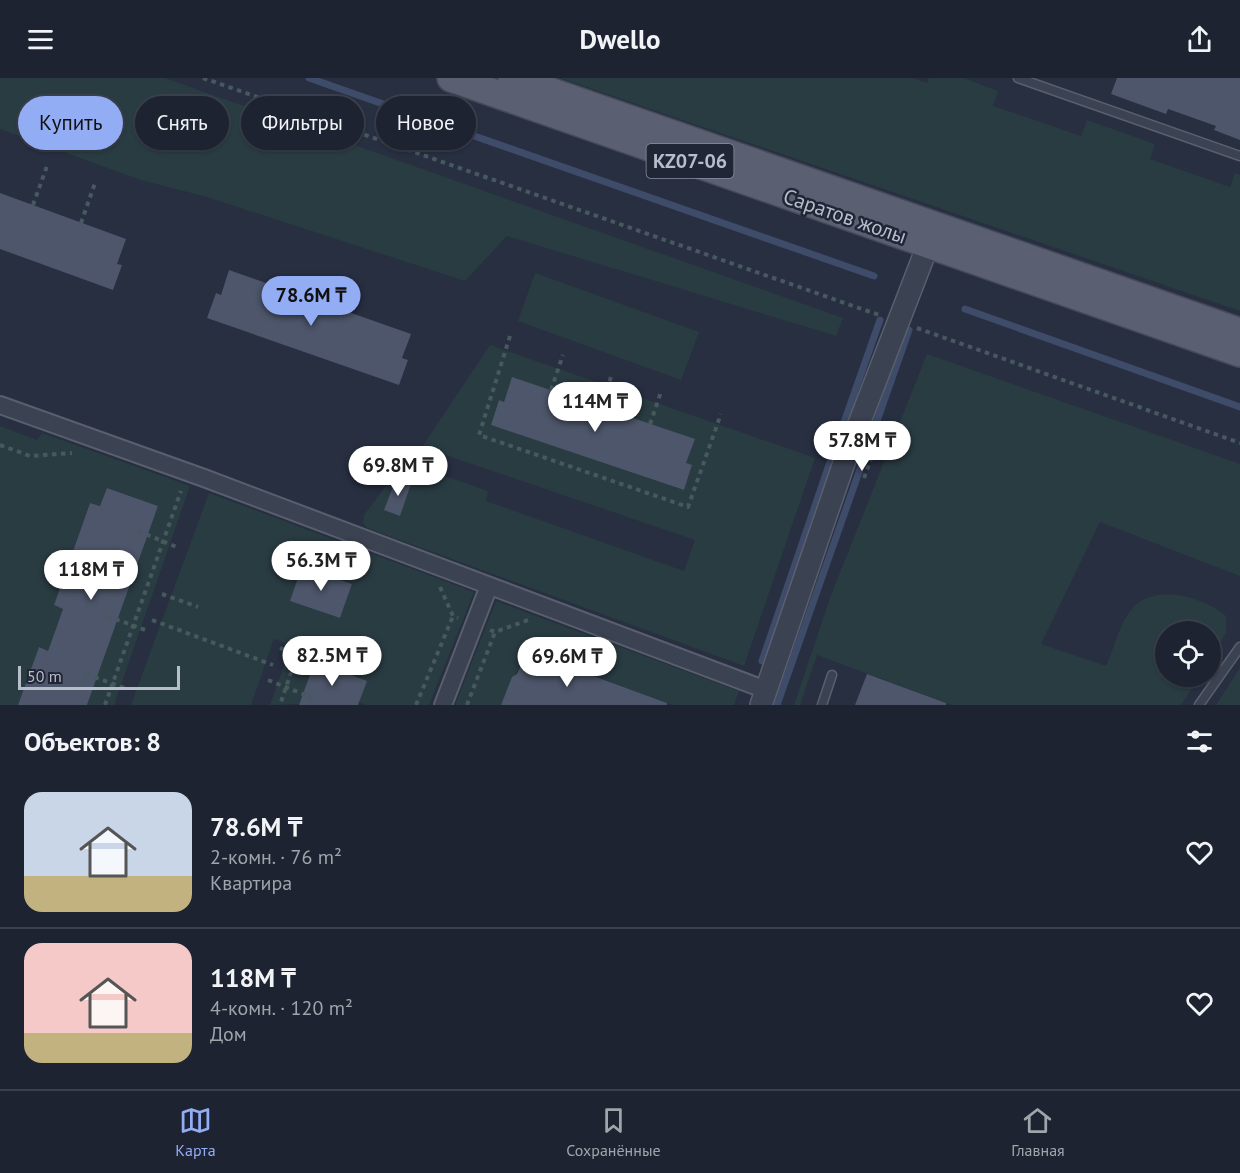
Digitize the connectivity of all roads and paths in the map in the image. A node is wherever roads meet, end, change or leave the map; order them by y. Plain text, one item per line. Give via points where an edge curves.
1 (203, 78) edge
2 (451, 78) edge
3 (512, 78) edge
4 (1018, 78) edge
5 (1240, 156) edge
6 (47, 166) dead end
7 (95, 183) dead end
8 (33, 206) dead end
9 (81, 223) dead end
10 (932, 235) junction
11 (924, 318) dead end
12 (898, 322) junction
13 (920, 329) junction
14 (1240, 332) edge
15 (510, 336) dead end
16 (916, 340) dead end
17 (1240, 353) edge
18 (563, 356) dead end
19 (612, 374) dead end
20 (551, 390) dead end
21 (661, 392) dead end
22 (0, 405) edge
23 (601, 407) dead end
24 (721, 414) dead end
25 (650, 424) dead end
26 (883, 427) dead end
27 (1240, 443) edge
28 (0, 445) edge
29 (81, 456) dead end
30 (862, 482) dead end
31 (170, 487) dead end
32 (181, 491) junction
33 (189, 494) dead end
34 (138, 531) dead end
35 (163, 541) junction
36 (178, 548) dead end
37 (430, 584) dead end
38 (489, 586) junction
39 (162, 594) dead end
40 (198, 607) dead end
41 (107, 616) dead end
42 (453, 616) junction
43 (152, 620) dead end
44 (538, 624) dead end
45 (133, 625) junction
46 (475, 625) junction
47 (148, 631) dead end
48 (495, 632) junction
49 (1240, 647) edge
50 (280, 648) dead end
51 (273, 665) dead end
52 (86, 674) dead end
53 (832, 675) dead end
54 (268, 680) dead end
55 (113, 684) junction
56 (286, 687) junction
57 (127, 688) dead end
58 (764, 697) edge
59 (313, 698) dead end
60 (105, 705) edge
61 (280, 705) edge
62 (416, 705) edge
63 (442, 705) edge
64 (467, 705) edge
65 (822, 705) edge
66 (1199, 705) edge

1 - 12 path
2 - 10 main road, Саратов жолы / KZ07-06
3 - 10 main road, Саратов жолы / KZ07-06
4 - 5 lane
6 - 8 path
7 - 9 path
10 - 12 street
10 - 14 main road, Саратов жолы / KZ07-06
10 - 17 main road, Саратов жолы / KZ07-06
11 - 13 path
12 - 13 path
12 - 58 street via 845,460
13 - 16 path
13 - 27 path
15 - 24 path via 479,435 688,507
18 - 20 path
19 - 23 path
21 - 25 path
22 - 38 street
26 - 30 path
28 - 29 path via 30,456 69,452
31 - 32 path
32 - 33 path
32 - 35 path
34 - 35 path
35 - 36 path
35 - 45 path
37 - 42 path via 441,588
38 - 46 street
38 - 58 street
39 - 40 path
41 - 45 path
42 - 46 path
42 - 62 path
43 - 51 path
44 - 48 path via 527,620
45 - 47 path
45 - 55 path
46 - 48 path
46 - 63 street
48 - 64 path
49 - 66 lane
50 - 56 path via 297,655
52 - 55 path
53 - 65 lane
54 - 56 path
55 - 57 path
55 - 60 path
56 - 59 path
56 - 61 path

